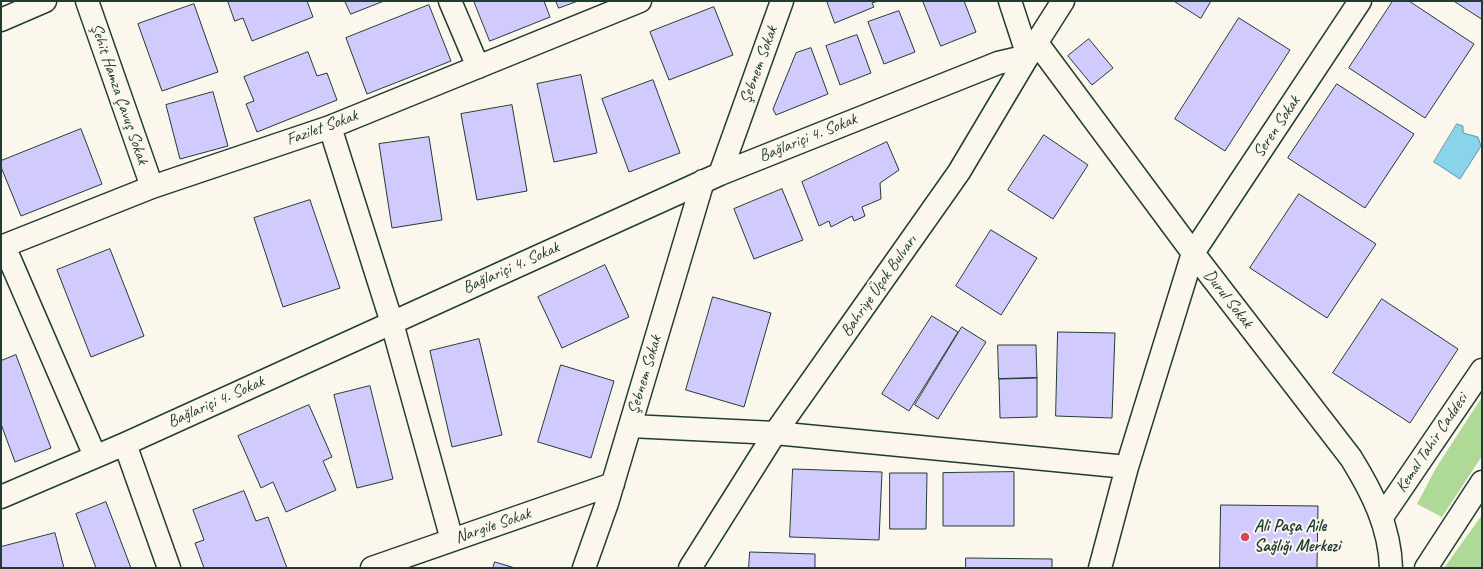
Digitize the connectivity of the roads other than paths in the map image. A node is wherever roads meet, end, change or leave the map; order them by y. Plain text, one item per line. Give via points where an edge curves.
1 (45, 1) edge
2 (87, 1) edge
3 (450, 1) edge
4 (640, 1) edge
5 (782, 1) edge
6 (1010, 1) edge
7 (1063, 1) edge
8 (1360, 1) edge
9 (1, 20) edge
10 (1033, 49) junction
11 (478, 67) junction
12 (330, 127) junction
13 (712, 177) junction
14 (152, 187) junction
15 (2, 246) edge
16 (1193, 253) junction
17 (392, 323) junction
18 (1482, 370) edge
19 (630, 426) junction
20 (776, 433) junction
21 (125, 444) junction
22 (95, 456) junction
23 (1127, 466) junction
24 (1482, 482) edge
25 (613, 484) junction
26 (1, 497) edge
27 (1382, 517) junction
28 (452, 540) junction
29 (169, 568) edge
30 (372, 568) edge
31 (584, 568) edge
32 (690, 568) edge
33 (1100, 568) edge
34 (1391, 568) edge
35 (1426, 568) edge

1 - 9 street
2 - 14 street, Şehit Hamza Çavuş Sokak
3 - 11 street
4 - 11 street, Fazilet Sokak
5 - 13 street, Şebnem Sokak
6 - 10 street, Durul Sokak
7 - 10 street, Bahriye Üçok Bulvarı
8 - 16 street, Seren Sokak
10 - 13 street, Bağlariçi 4. Sokak
10 - 16 street, Durul Sokak
10 - 20 street, Bahriye Üçok Bulvarı via 959,172
11 - 12 street, Fazilet Sokak
12 - 14 street, Fazilet Sokak
12 - 17 street
13 - 17 street, Bağlariçi 4. Sokak
13 - 19 street, Şebnem Sokak
14 - 15 street, Fazilet Sokak
15 - 22 street
16 - 23 street, Seren Sokak
16 - 27 street, Durul Sokak via 1351,458 1368,486
17 - 21 street, Bağlariçi 4. Sokak
17 - 28 street
18 - 27 street, Kemal Tahir Caddesi
19 - 20 street
19 - 25 street, Şebnem Sokak
20 - 23 street
20 - 32 street, Bahriye Üçok Bulvarı
21 - 22 street, Bağlariçi 4. Sokak
21 - 29 street
22 - 26 street, Bağlariçi 4. Sokak
23 - 33 street, Seren Sokak
24 - 35 street
25 - 28 street, Nargile Sokak
25 - 31 street, Şebnem Sokak
27 - 34 street, Durul Sokak via 1391,552
28 - 30 street, Nargile Sokak

